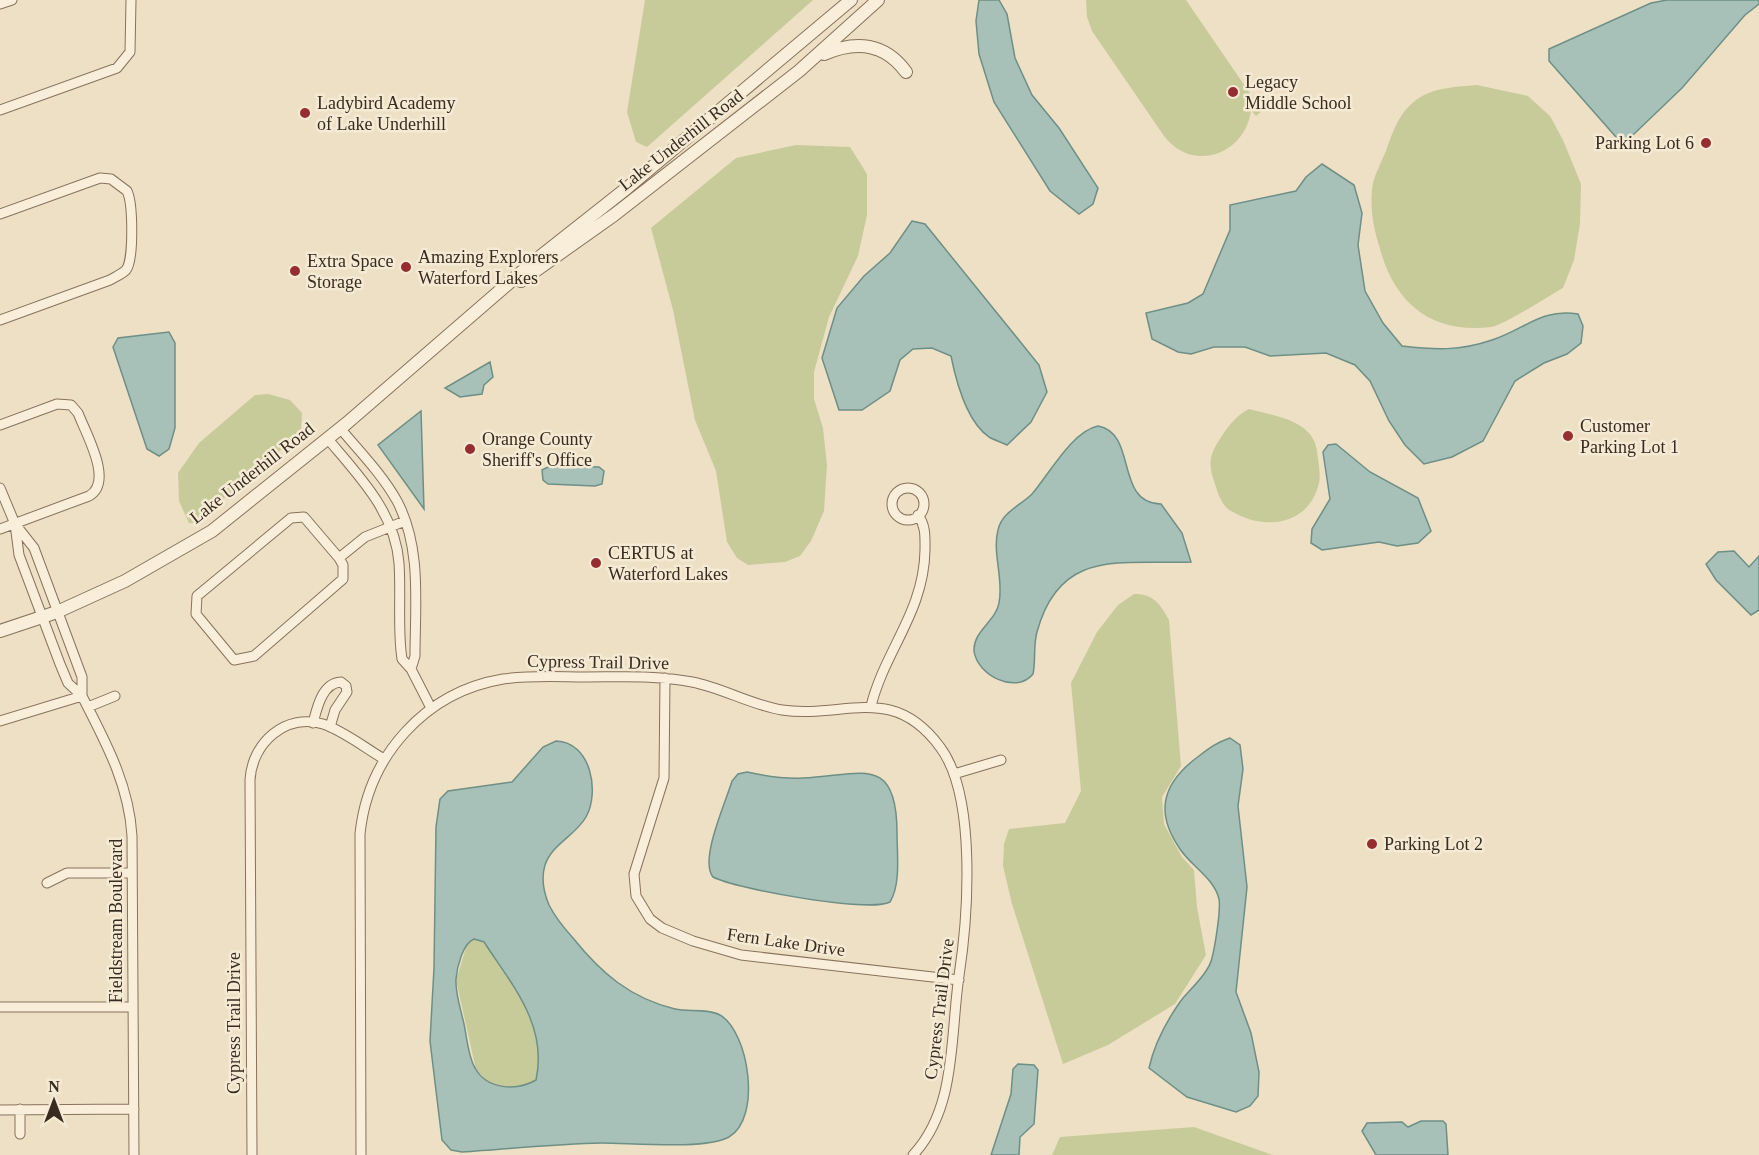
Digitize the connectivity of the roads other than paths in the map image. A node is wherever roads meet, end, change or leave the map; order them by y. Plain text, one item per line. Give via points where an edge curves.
1 (12, 0) edge
2 (131, 0) edge
3 (851, 0) edge
4 (878, 0) edge
5 (0, 4) edge
6 (812, 60) junction
7 (906, 72) dead end
8 (0, 110) edge
9 (0, 214) edge
10 (497, 296) junction
11 (0, 320) edge
12 (0, 425) edge
13 (340, 428) junction
14 (327, 438) junction
15 (0, 488) edge
16 (918, 515) dead end
17 (405, 521) junction
18 (15, 524) junction
19 (390, 527) junction
20 (0, 529) edge
21 (339, 558) junction
22 (57, 612) junction
23 (400, 615) junction
24 (415, 615) junction
25 (43, 617) junction
26 (0, 631) edge
27 (411, 669) junction
28 (665, 678) junction
29 (82, 696) junction
30 (115, 696) dead end
31 (871, 706) junction
32 (88, 707) junction
33 (431, 708) junction
34 (0, 721) edge
35 (313, 723) junction
36 (330, 727) junction
37 (384, 759) junction
38 (1001, 760) dead end
39 (954, 774) junction
40 (132, 873) junction
41 (47, 883) dead end
42 (959, 980) junction
43 (133, 1006) junction
44 (0, 1007) edge
45 (20, 1109) junction
46 (134, 1109) junction
47 (0, 1110) edge
48 (20, 1134) dead end
49 (134, 1155) edge
50 (252, 1155) edge
51 (361, 1155) edge
52 (913, 1155) edge

1 - 5 street
2 - 8 street via 130,52 117,68
3 - 10 street, Lake Underhill Road
4 - 6 street, Lake Underhill Road
6 - 7 street via 839,47 862,45 889,54
6 - 10 street, Lake Underhill Road via 614,214
9 - 11 street via 100,178 111,179 127,191 131,209 130,262 125,271
10 - 13 street, Lake Underhill Road
12 - 18 street via 57,404 71,405 78,413 101,475 98,489 89,496
13 - 14 street, Lake Underhill Road
13 - 17 street via 385,483
14 - 19 street via 372,491
14 - 22 street, Lake Underhill Road via 212,531 125,581
15 - 18 street
16 - 31 street via 925,533 919,593 907,626 879,679
17 - 19 street
17 - 24 street via 415,562
18 - 20 street
18 - 22 street, Fieldstream Boulevard via 34,548
18 - 25 street, Fieldstream Boulevard via 19,555
19 - 21 street via 365,537
19 - 23 street via 399,564
21 - 21 street via 343,579 254,656 240,661 230,658 196,614 195,601 201,592 291,518 304,517
22 - 25 street, Lake Underhill Road
22 - 29 street, Fieldstream Boulevard via 82,677
23 - 24 street
23 - 27 street via 402,657
24 - 27 street via 415,656
25 - 26 street, Lake Underhill Road
25 - 29 street, Fieldstream Boulevard via 68,683
27 - 33 street
28 - 31 street, Cypress Trail Drive via 707,685 780,710 807,712
28 - 33 street, Cypress Trail Drive via 507,678 463,691
28 - 42 street, Fern Lake Drive via 664,778 634,881 639,905 650,919 693,941 741,955
29 - 32 street, Fieldstream Boulevard
29 - 34 street
30 - 32 street
31 - 39 street, Cypress Trail Drive via 919,726 939,746
32 - 40 street, Fieldstream Boulevard via 124,786 131,824
33 - 37 street, Cypress Trail Drive
35 - 36 street, Cypress Trail Drive
35 - 36 street via 323,695 341,682 346,692 334,710
35 - 50 street, Cypress Trail Drive via 286,726 269,736 256,752 250,774
36 - 37 street, Cypress Trail Drive
37 - 51 street, Cypress Trail Drive via 368,796 360,839
38 - 39 street
39 - 42 street, Cypress Trail Drive via 962,812 968,896
40 - 41 street via 67,873
40 - 43 street, Fieldstream Boulevard
42 - 52 street, Cypress Trail Drive via 944,1102 932,1130
43 - 44 street
43 - 46 street, Fieldstream Boulevard
45 - 46 street
45 - 47 street
45 - 48 street
46 - 49 street, Fieldstream Boulevard

